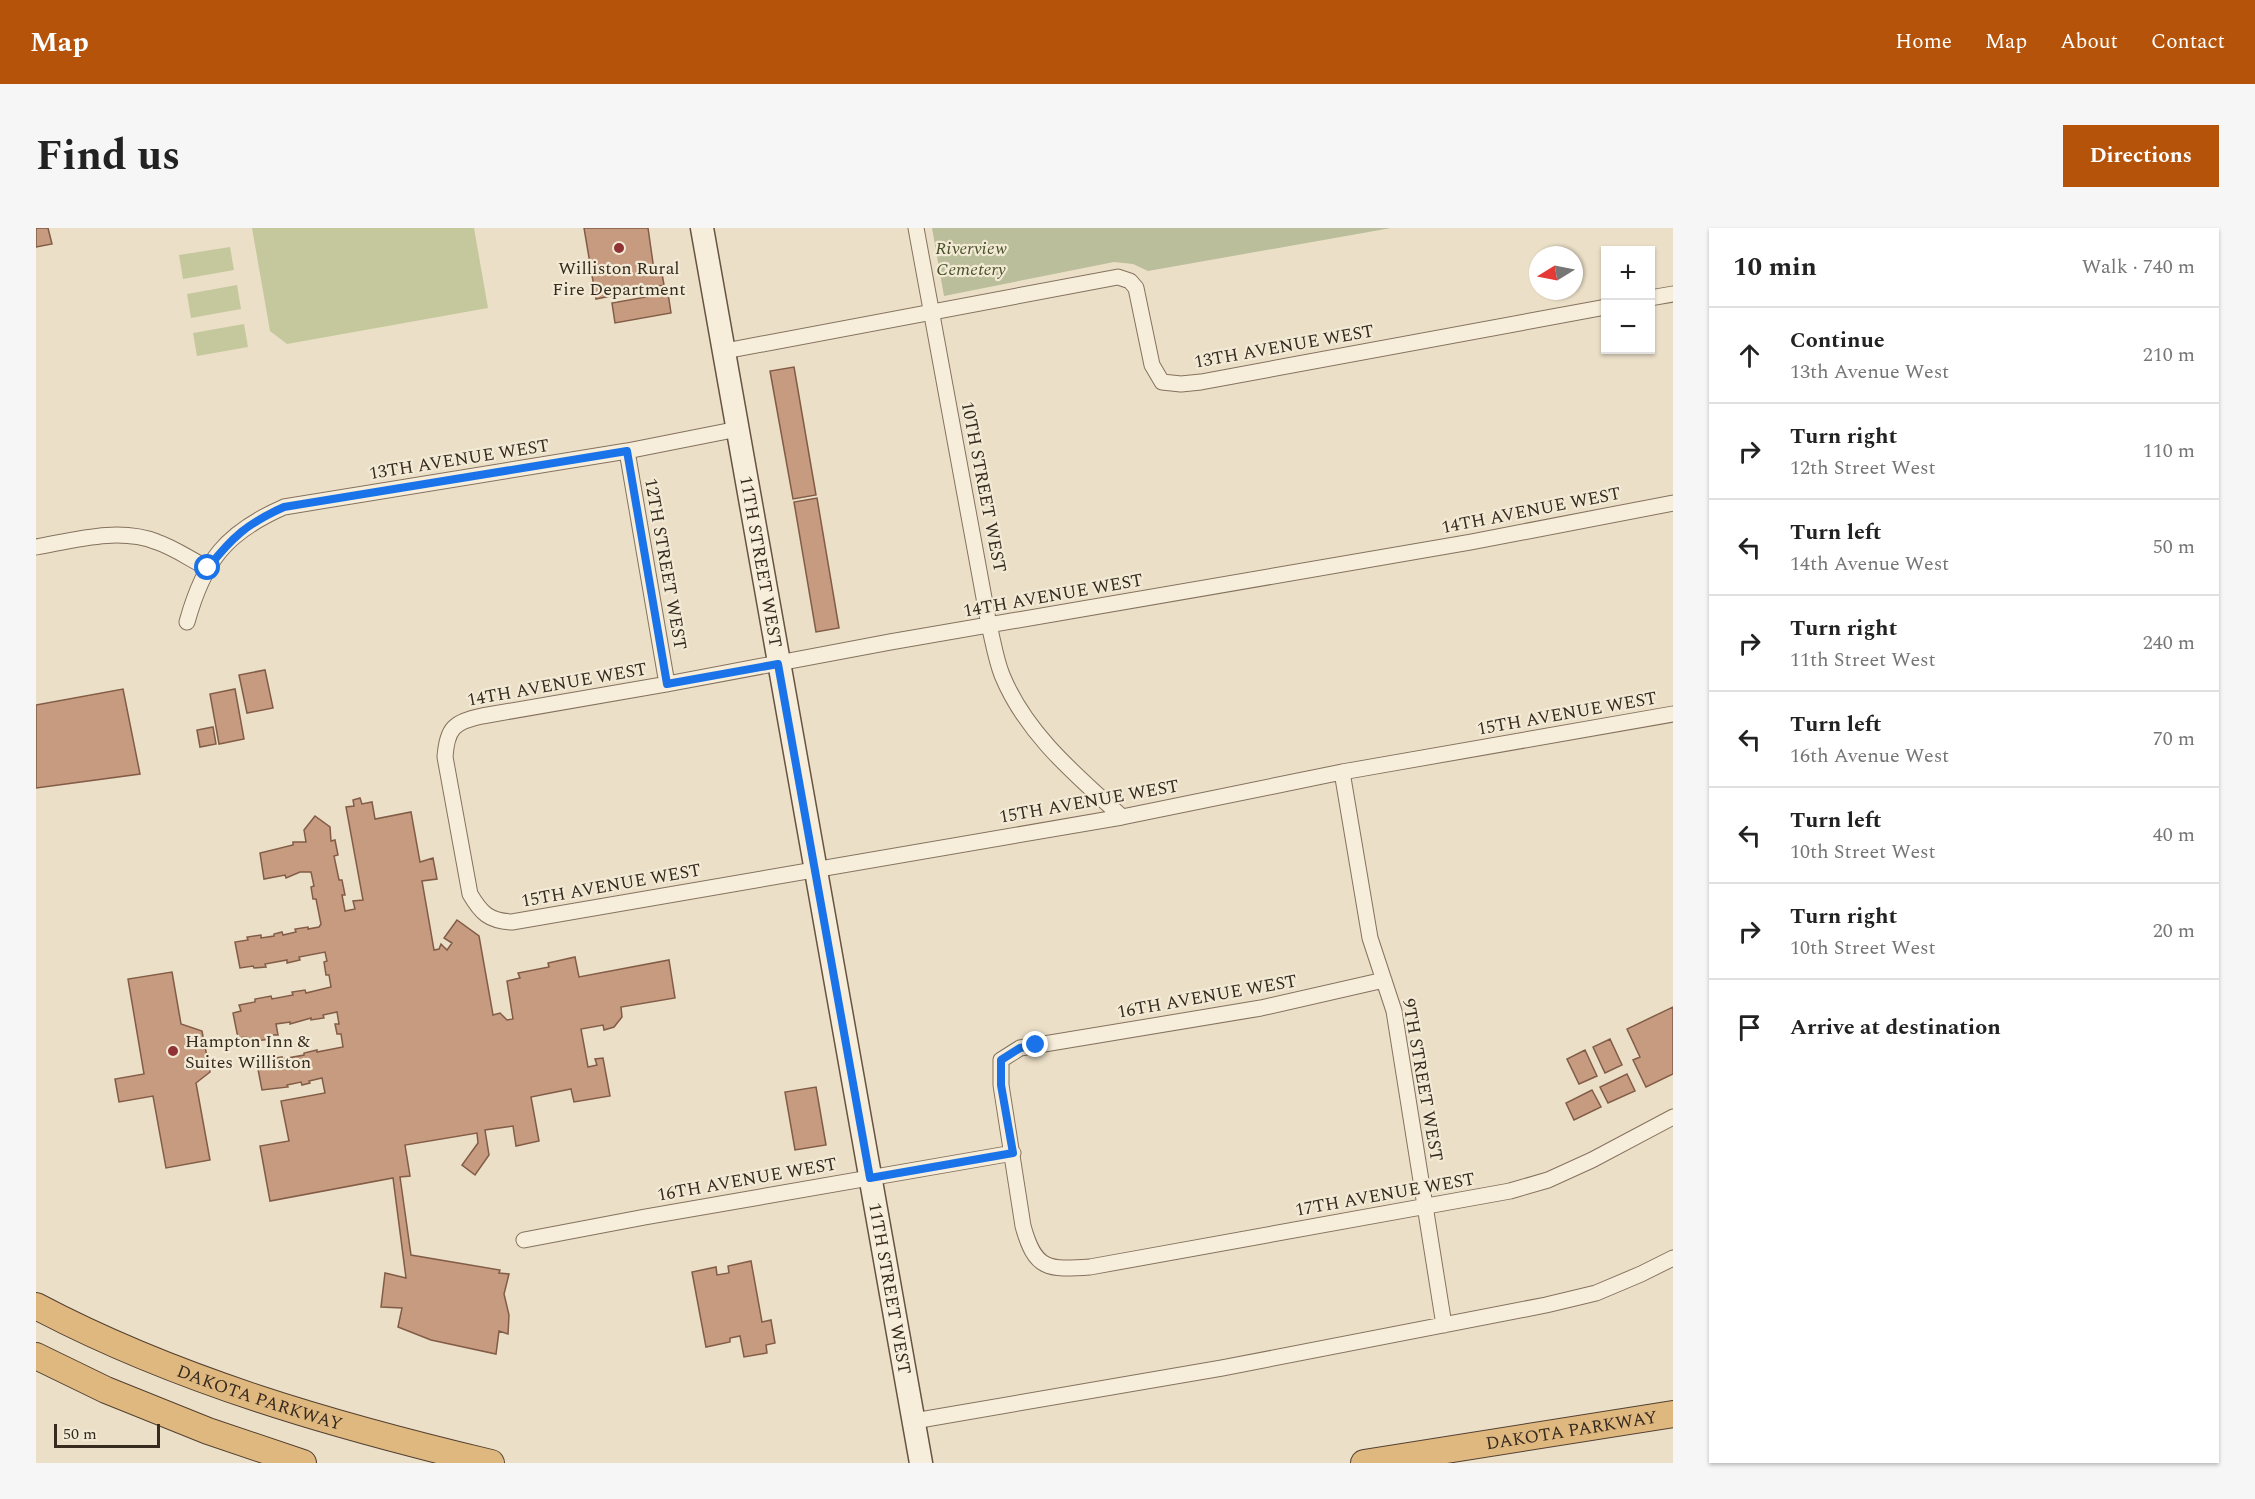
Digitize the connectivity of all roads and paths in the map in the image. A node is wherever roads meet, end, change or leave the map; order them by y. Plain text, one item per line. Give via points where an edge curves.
1 (702, 228) edge
2 (916, 228) edge
3 (1673, 294) edge
4 (1655, 297) edge
5 (1601, 308) edge
6 (931, 313) junction
7 (725, 351) junction
8 (738, 429) junction
9 (627, 451) junction
10 (1673, 503) edge
11 (36, 547) edge
12 (208, 568) junction
13 (187, 622) dead end
14 (989, 625) junction
15 (778, 664) junction
16 (667, 684) junction
17 (1673, 714) edge
18 (1342, 772) junction
19 (1122, 817) junction
20 (815, 870) junction
21 (512, 922) joint
22 (1384, 980) junction
23 (1673, 1117) edge
24 (1013, 1153) junction
25 (870, 1178) junction
26 (1425, 1206) junction
27 (524, 1240) dead end
28 (1673, 1258) edge
29 (36, 1306) edge
30 (1444, 1325) junction
31 (36, 1356) edge
32 (1673, 1414) edge
33 (914, 1421) junction
34 (303, 1463) edge
35 (491, 1463) edge
36 (921, 1463) edge
37 (1364, 1463) edge

1 - 7 main road, 11TH STREET WEST
2 - 6 street, 10TH STREET WEST
3 - 4 street
5 - 6 street, 13TH AVENUE WEST via 1181,384 1162,382 1152,365 1136,288 1118,277
6 - 7 street, 13TH AVENUE WEST
6 - 14 street, 10TH STREET WEST
7 - 8 main road, 11TH STREET WEST
8 - 9 street, 13TH AVENUE WEST
8 - 15 main road, 11TH STREET WEST
9 - 12 street, 13TH AVENUE WEST via 284,507 256,519 227,543
9 - 16 street, 12TH STREET WEST
10 - 14 street, 14TH AVENUE WEST
11 - 12 street via 126,535 157,542
12 - 13 street, 13TH AVENUE WEST
14 - 15 street, 14TH AVENUE WEST
14 - 19 street, 10TH STREET WEST via 1002,675 1030,726 1063,763
15 - 16 street, 14TH AVENUE WEST
15 - 20 main road, 11TH STREET WEST
16 - 21 street, 14TH AVENUE WEST via 482,716 462,721 446,738 445,757 470,894 480,911 498,921
17 - 18 street, 15TH AVENUE WEST
18 - 19 street, 15TH AVENUE WEST
18 - 22 street, 9TH STREET WEST via 1370,938
19 - 20 street, 15TH AVENUE WEST
20 - 21 street, 15TH AVENUE WEST
20 - 25 main road, 11TH STREET WEST
22 - 24 street, 16TH AVENUE WEST via 1261,1008 1020,1048 1001,1060 1001,1085
22 - 26 street, 9TH STREET WEST via 1394,1011
23 - 26 street, 17TH AVENUE WEST via 1548,1180
24 - 25 street, 16TH AVENUE WEST
24 - 26 street, 17TH AVENUE WEST via 1029,1248 1041,1262 1057,1269 1090,1267
25 - 27 street, 16TH AVENUE WEST
25 - 33 main road, 11TH STREET WEST
26 - 30 street, 9TH STREET WEST
28 - 30 street via 1596,1293
29 - 35 highway, DAKOTA PARKWAY via 163,1364 316,1418
30 - 33 street
31 - 34 highway via 106,1390 208,1431
32 - 37 highway, DAKOTA PARKWAY
33 - 36 main road, 11TH STREET WEST

